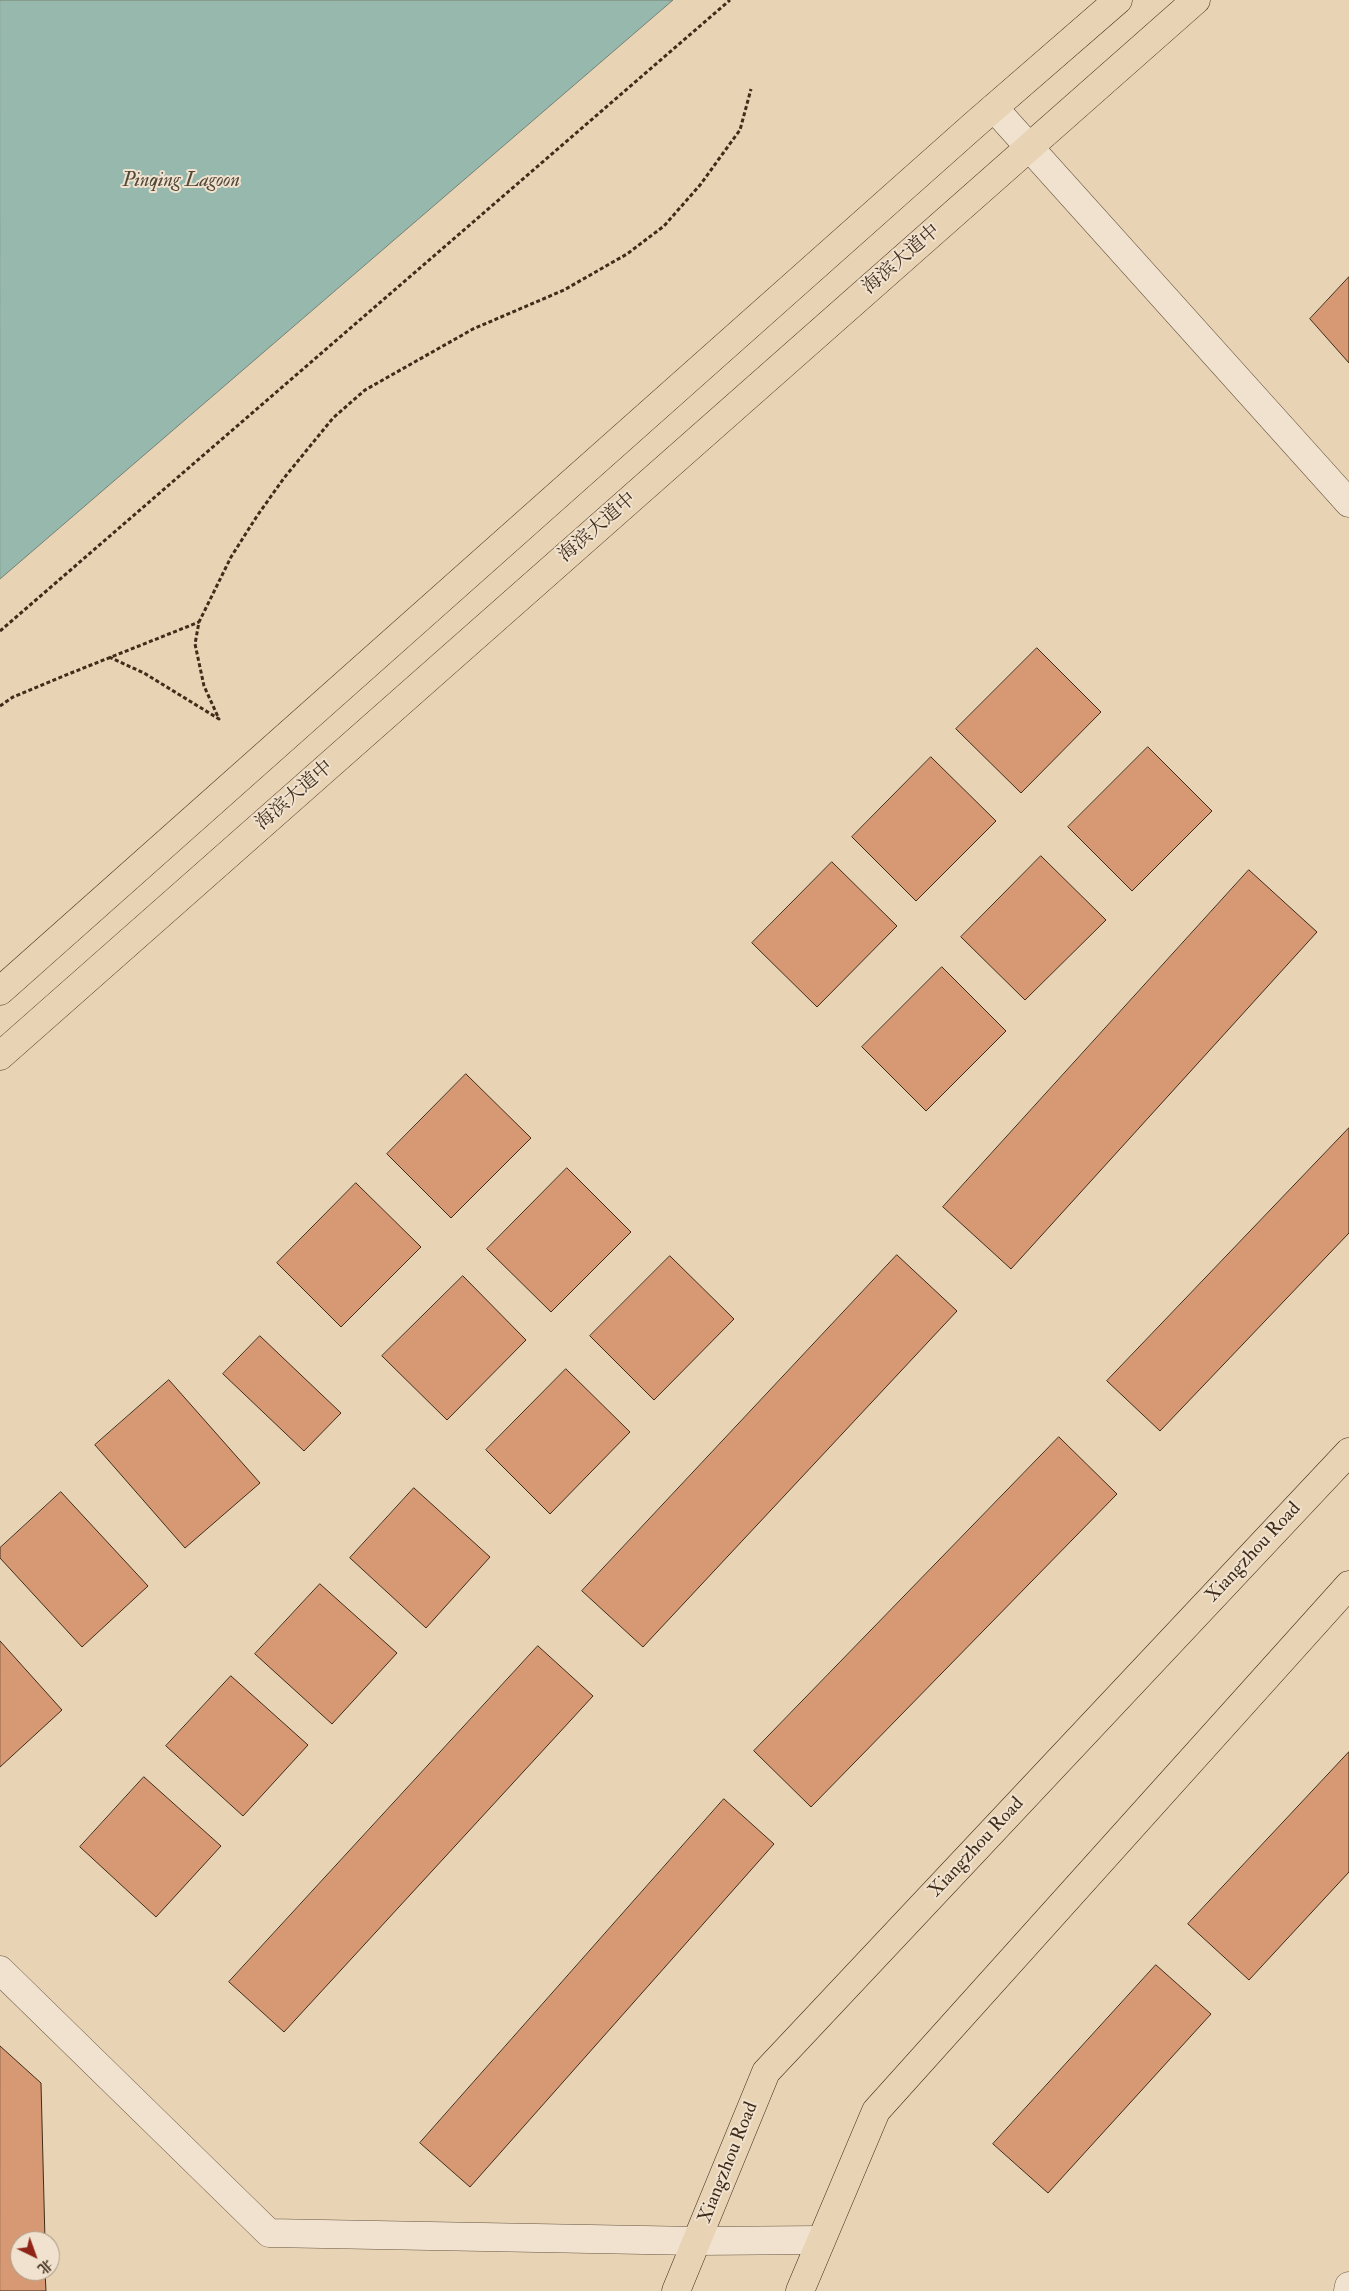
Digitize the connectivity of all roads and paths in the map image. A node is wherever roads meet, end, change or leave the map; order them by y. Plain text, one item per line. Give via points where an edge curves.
1 (730, 0) edge
2 (1118, 0) edge
3 (1196, 0) edge
4 (750, 88) dead end
5 (994, 108) junction
6 (1029, 148) junction
7 (1349, 503) edge
8 (199, 622) junction
9 (0, 631) edge
10 (109, 657) junction
11 (0, 706) edge
12 (0, 991) edge
13 (0, 1056) edge
14 (1349, 1452) edge
15 (1349, 1585) edge
16 (0, 1970) edge
17 (821, 2240) junction
18 (697, 2241) junction
19 (1349, 2286) edge
20 (676, 2291) edge
21 (800, 2291) edge
22 (1348, 2291) edge

1 - 9 path
2 - 5 main road
3 - 6 main road, 海滨大道中
4 - 8 path via 740,130 700,185 664,226 628,254 564,290 473,330 365,390 333,418 257,516 231,557
5 - 6 street
5 - 12 main road
6 - 7 street
6 - 13 main road, 海滨大道中
8 - 10 path
8 - 10 path via 195,644 204,686 219,719 144,673
10 - 11 path via 13,697
14 - 18 main road, Xiangzhou Road via 766,2072
15 - 17 main road via 876,2111
16 - 18 street via 269,2233
17 - 18 street
17 - 21 main road
18 - 20 main road, Xiangzhou Road
19 - 22 street

